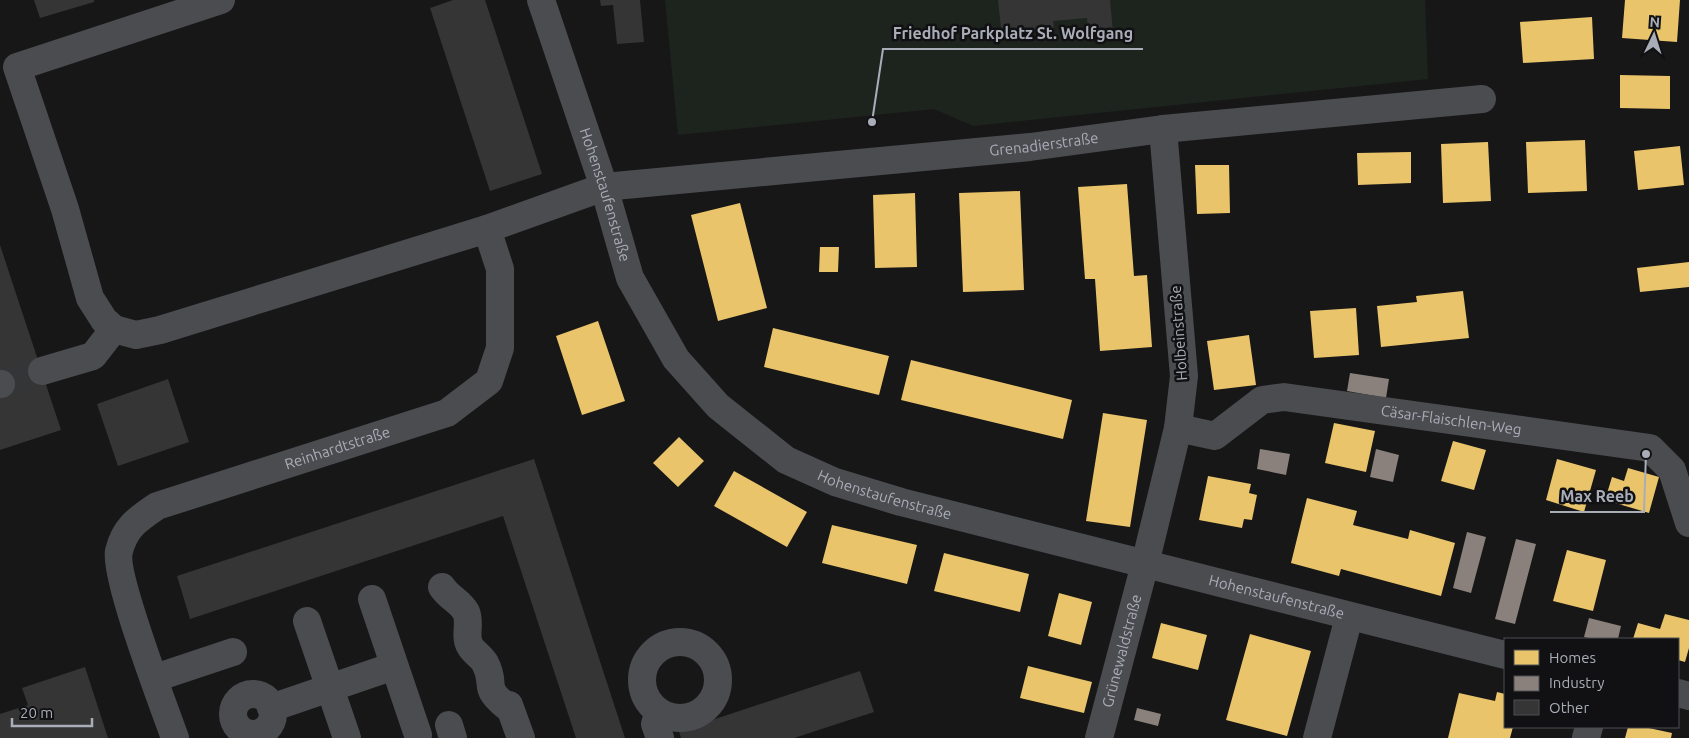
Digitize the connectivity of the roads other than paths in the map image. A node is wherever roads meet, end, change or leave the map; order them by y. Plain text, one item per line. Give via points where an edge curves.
1 (221, 0) edge
2 (541, 0) edge
3 (8, 69) edge
4 (1482, 99) dead end
5 (1163, 129) junction
6 (604, 187) junction
7 (487, 229) junction
8 (114, 329) junction
9 (42, 371) tunnel mouth
10 (1178, 428) junction
11 (1689, 522) edge
12 (1145, 564) junction
13 (442, 587) dead end
14 (372, 599) dead end
15 (1349, 617) junction
16 (308, 621) dead end
17 (233, 652) dead end
18 (1504, 654) edge
19 (394, 666) junction
20 (155, 678) junction
21 (330, 688) junction
22 (271, 708) dead end
23 (418, 735) dead end
24 (175, 738) edge
25 (347, 738) edge
26 (521, 738) edge
27 (1099, 738) edge
28 (1317, 738) edge

1 - 3 street
2 - 6 street, Hohenstaufenstraße
3 - 8 street via 65,209 90,298
4 - 5 street, Grenadierstraße
5 - 6 street, Grenadierstraße via 1030,147
5 - 10 street, Holbeinstraße via 1184,376
6 - 7 street
6 - 12 street, Hohenstaufenstraße via 630,278 676,359 718,406 786,460 834,482 901,502
7 - 8 street via 160,330 136,335
7 - 20 street, Reinhardtstraße via 500,269 500,348 489,381 447,414 157,506 130,525 118,553 122,582
8 - 9 street via 94,356
10 - 11 street, Cäsar-Flaischlen-Weg via 1215,436 1262,400 1284,397 1650,448 1672,470
10 - 12 street, Holbeinstraße
12 - 15 street, Hohenstaufenstraße
12 - 27 street, Grünewaldstraße
13 - 26 street via 466,613 470,646 486,666 490,690 508,705
14 - 19 street
15 - 18 street, Hohenstaufenstraße
15 - 28 street
16 - 21 street
17 - 20 street
19 - 21 street
19 - 23 street
20 - 24 street, Reinhardtstraße
21 - 22 street
21 - 25 street

